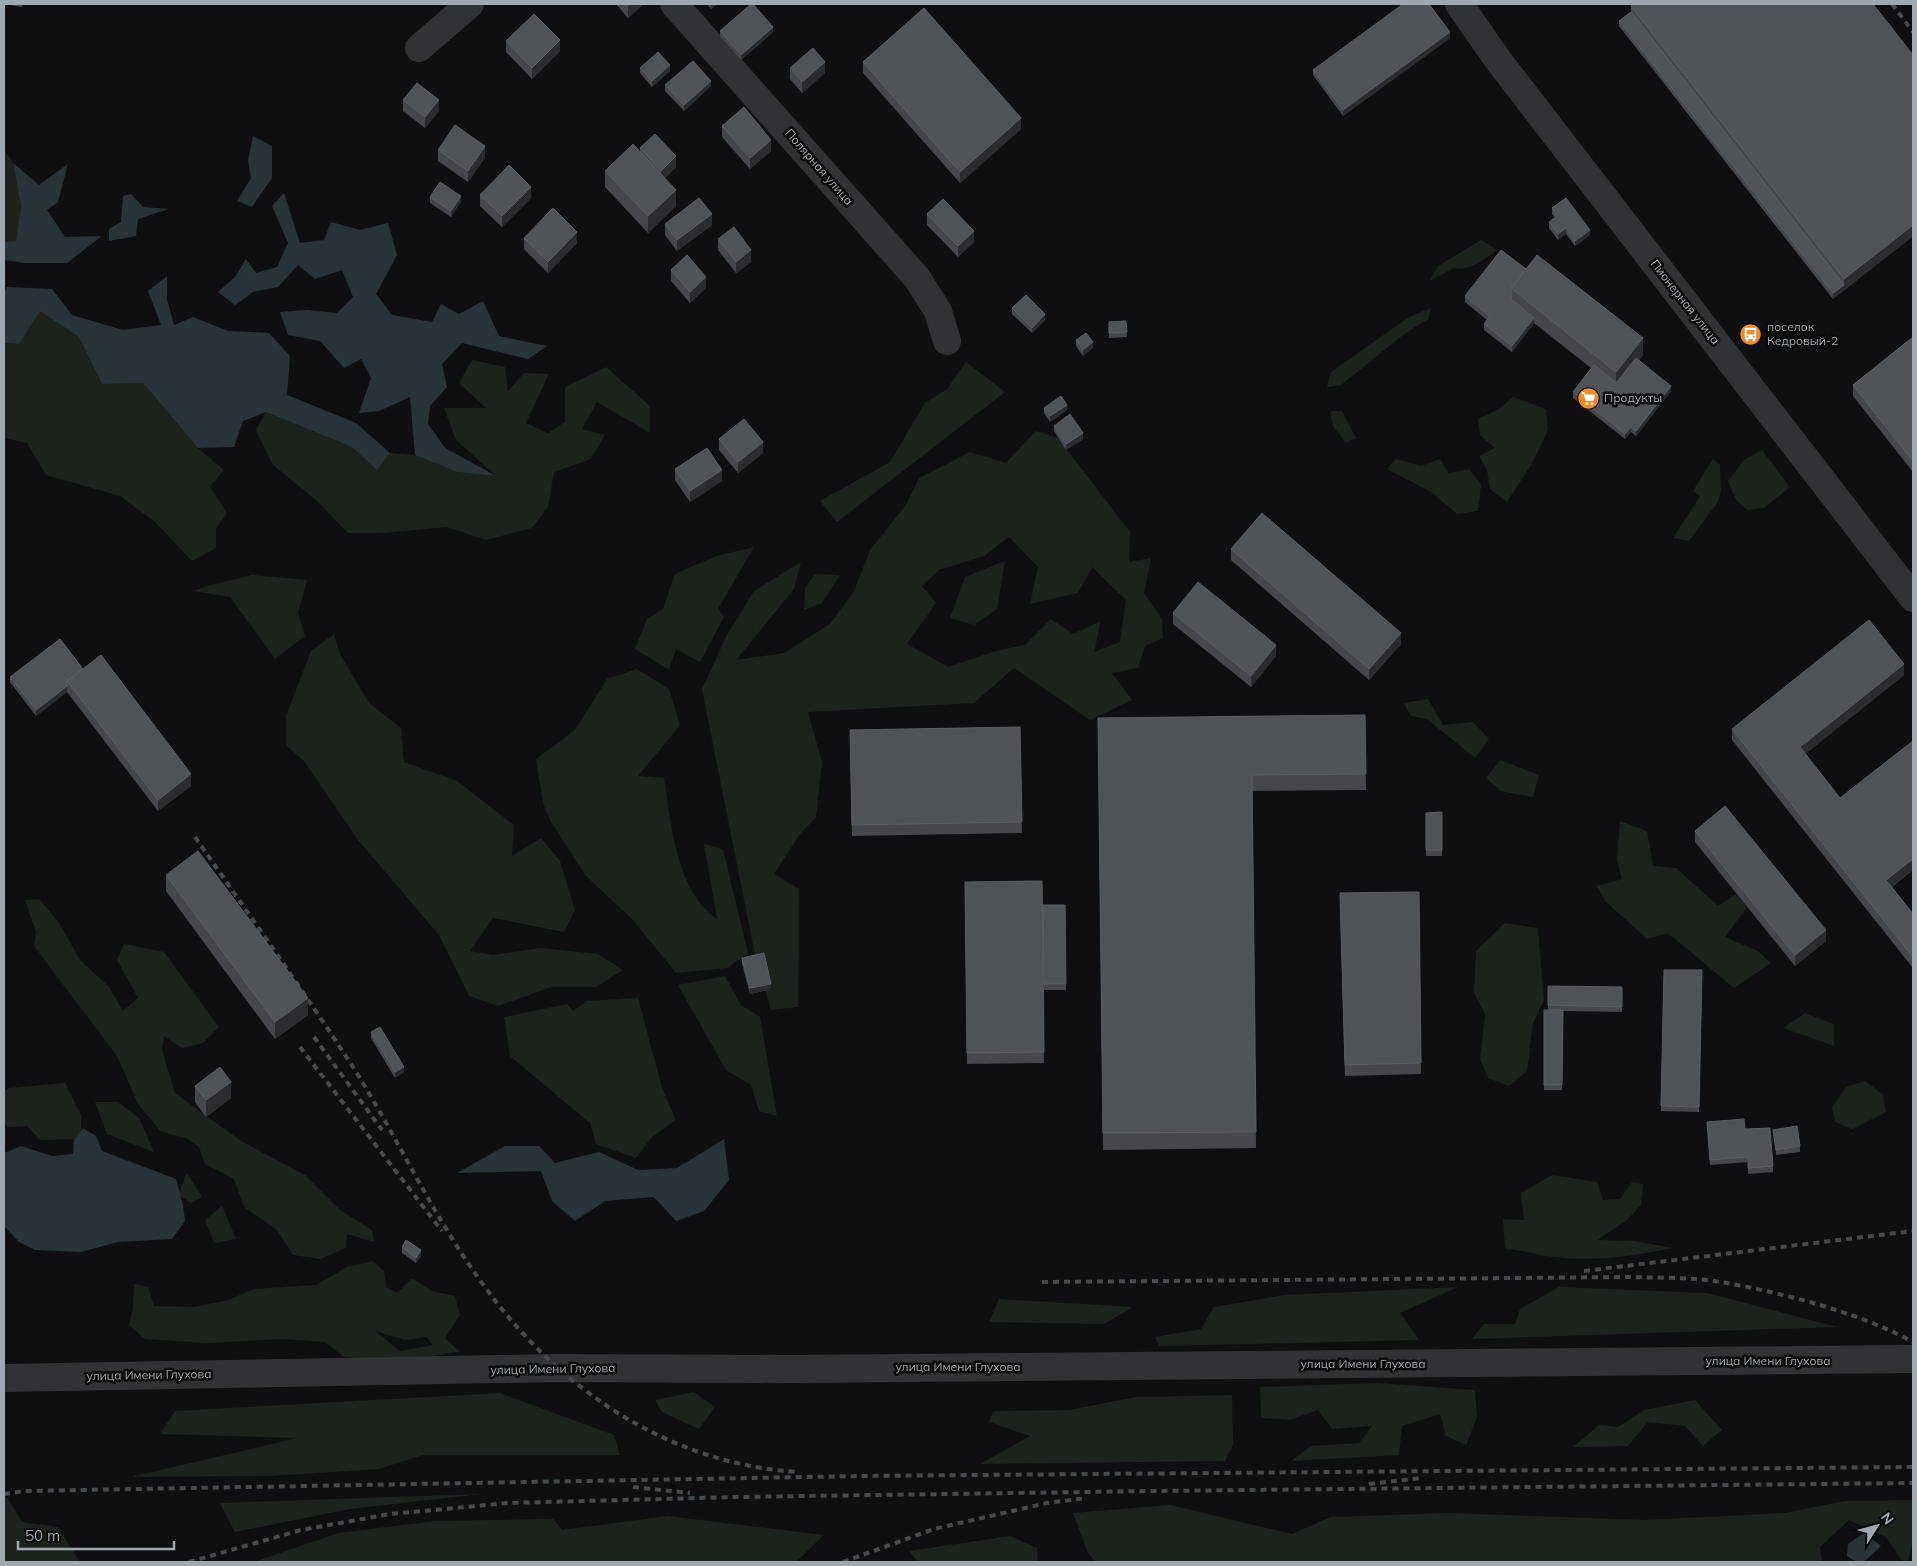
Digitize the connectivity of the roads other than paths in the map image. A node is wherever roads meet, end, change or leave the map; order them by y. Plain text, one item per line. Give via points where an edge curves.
1 (470, 4) edge
2 (674, 4) edge
3 (1459, 4) edge
4 (419, 48) dead end
5 (947, 341) dead end
6 (1913, 598) edge
7 (1913, 1359) edge
8 (4, 1378) edge

1 - 4 street
2 - 5 street, Полярная улица via 917,278 938,311
3 - 6 street, Пионерная улица via 1498,60
7 - 8 street, улица Имени Глухова via 793,1369 557,1368

